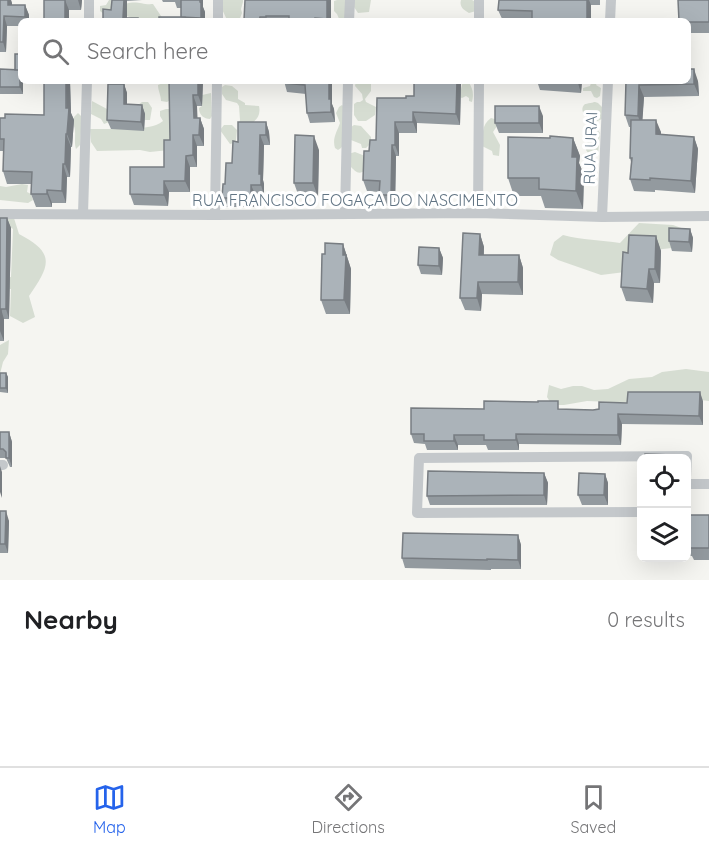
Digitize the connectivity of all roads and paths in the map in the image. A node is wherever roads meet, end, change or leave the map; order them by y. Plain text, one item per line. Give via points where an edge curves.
1 (89, 0) edge
2 (218, 0) edge
3 (350, 0) edge
4 (478, 0) edge
5 (611, 0) edge
6 (89, 18) edge
7 (218, 18) edge
8 (349, 18) edge
9 (478, 18) edge
10 (610, 18) edge
11 (87, 84) edge
12 (217, 84) edge
13 (348, 84) edge
14 (478, 84) edge
15 (608, 84) edge
16 (345, 213) junction
17 (478, 213) junction
18 (0, 214) edge
19 (83, 214) junction
20 (215, 215) junction
21 (709, 216) edge
22 (602, 217) junction
23 (637, 456) edge
24 (691, 484) edge
25 (709, 484) edge
26 (637, 512) edge

1 - 6 street
2 - 7 street
3 - 8 street
4 - 9 street
5 - 10 street
11 - 19 street
12 - 20 street
13 - 16 street
14 - 17 street
15 - 22 street, RUA URAI
16 - 17 street, RUA FRANCISCO FOGAÇA DO NASCIMENTO
16 - 20 street, RUA FRANCISCO FOGAÇA DO NASCIMENTO
17 - 22 street, RUA FRANCISCO FOGAÇA DO NASCIMENTO
18 - 19 street, RUA FRANCISCO FOGAÇA DO NASCIMENTO
19 - 20 street, RUA FRANCISCO FOGAÇA DO NASCIMENTO
21 - 22 street, RUA FRANCISCO FOGAÇA DO NASCIMENTO
23 - 26 street via 419,458 417,513
24 - 25 street

